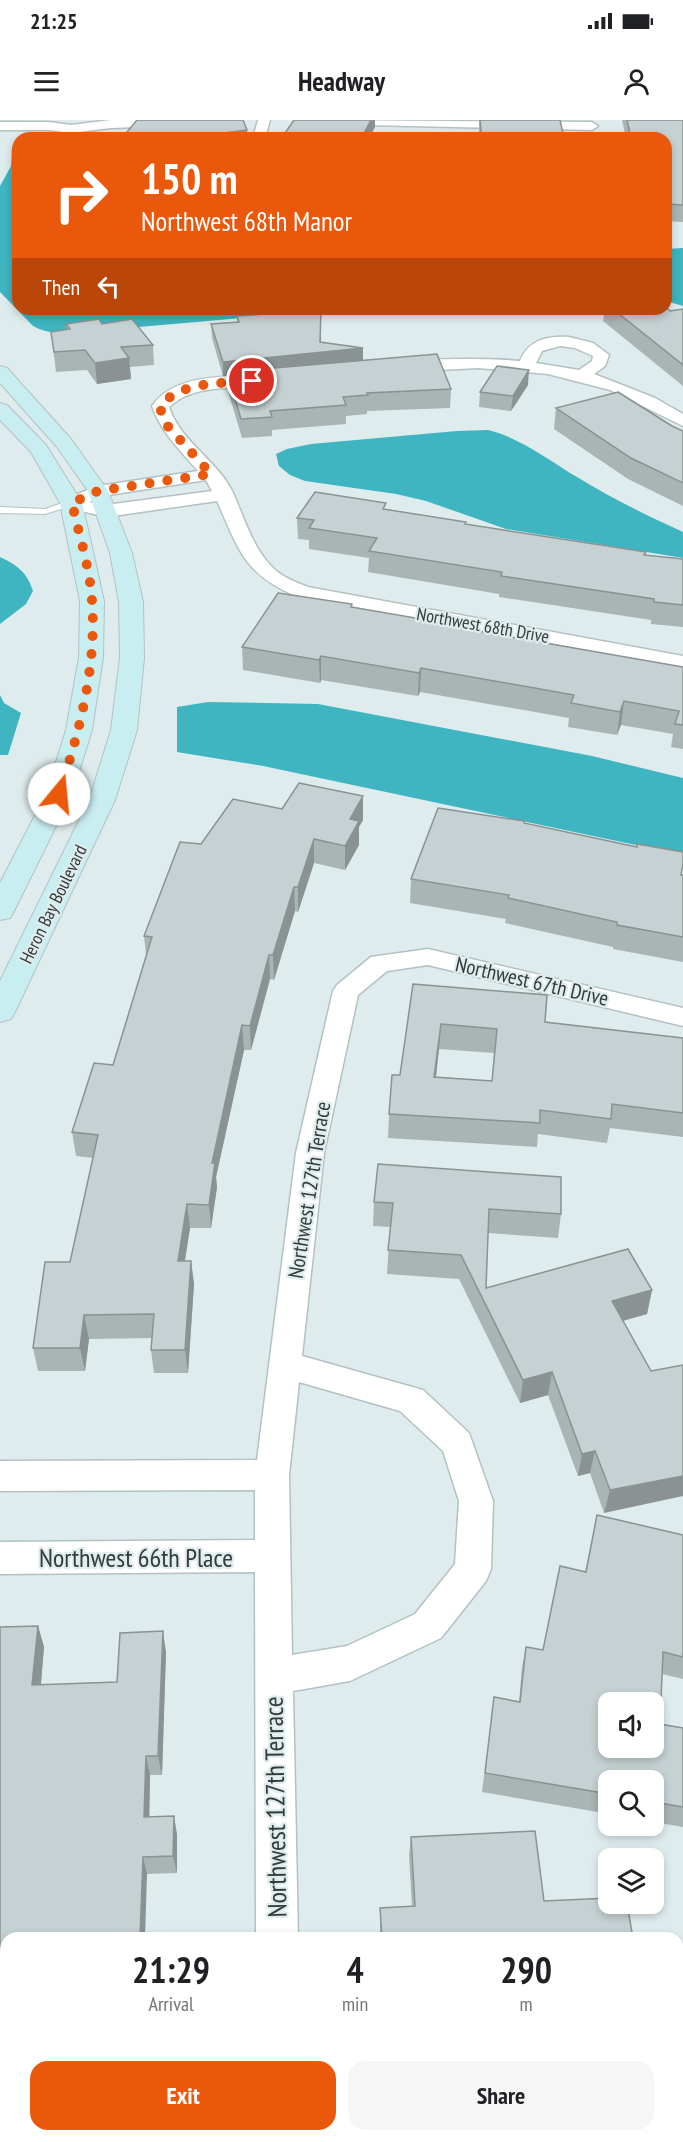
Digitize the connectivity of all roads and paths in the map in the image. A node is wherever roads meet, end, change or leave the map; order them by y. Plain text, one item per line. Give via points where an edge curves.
1 (218, 120) edge
2 (322, 120) edge
3 (98, 123) edge
4 (0, 126) edge
5 (592, 128) edge
6 (526, 365) junction
7 (390, 369) edge
8 (0, 372) edge
9 (583, 375) junction
10 (277, 379) edge
11 (0, 409) edge
12 (683, 421) edge
13 (211, 474) junction
14 (225, 495) junction
15 (102, 501) junction
16 (72, 503) junction
17 (0, 510) edge
18 (683, 662) edge
19 (0, 911) edge
20 (380, 963) joint
21 (0, 1012) edge
22 (683, 1017) edge
23 (284, 1364) junction
24 (272, 1475) junction
25 (0, 1476) edge
26 (273, 1556) junction
27 (0, 1558) edge
28 (274, 1676) junction
29 (277, 1932) edge

1 - 3 street
2 - 5 street
3 - 4 street via 71,129
6 - 7 street via 460,363
6 - 9 street
6 - 9 street via 533,350 543,344 576,344 601,355 598,363
8 - 15 street, Heron Bay Boulevard via 64,443
9 - 12 street via 629,390
10 - 13 street, Northwest 68th Drive via 184,389 160,406 163,421
11 - 16 street via 39,449
13 - 14 street, Northwest 68th Drive
13 - 15 street
14 - 15 street
14 - 18 street, Northwest 68th Drive via 242,540 264,570 303,592
15 - 16 street
15 - 21 street, Heron Bay Boulevard via 121,553 131,602 132,658 124,730 107,784 67,876
16 - 17 lane via 60,510 40,513
16 - 19 street via 92,602 91,657 85,696 63,783
20 - 22 street, Northwest 67th Drive via 428,957
20 - 23 street, Northwest 127th Terrace via 346,991 310,1153
23 - 24 street, Northwest 127th Terrace
23 - 28 street, Northwest 127th Terrace via 411,1400 457,1443 476,1501 473,1569 428,1626 350,1663
24 - 25 street
24 - 26 street, Northwest 127th Terrace
26 - 27 street, Northwest 66th Place
26 - 28 street, Northwest 127th Terrace
28 - 29 street, Northwest 127th Terrace

